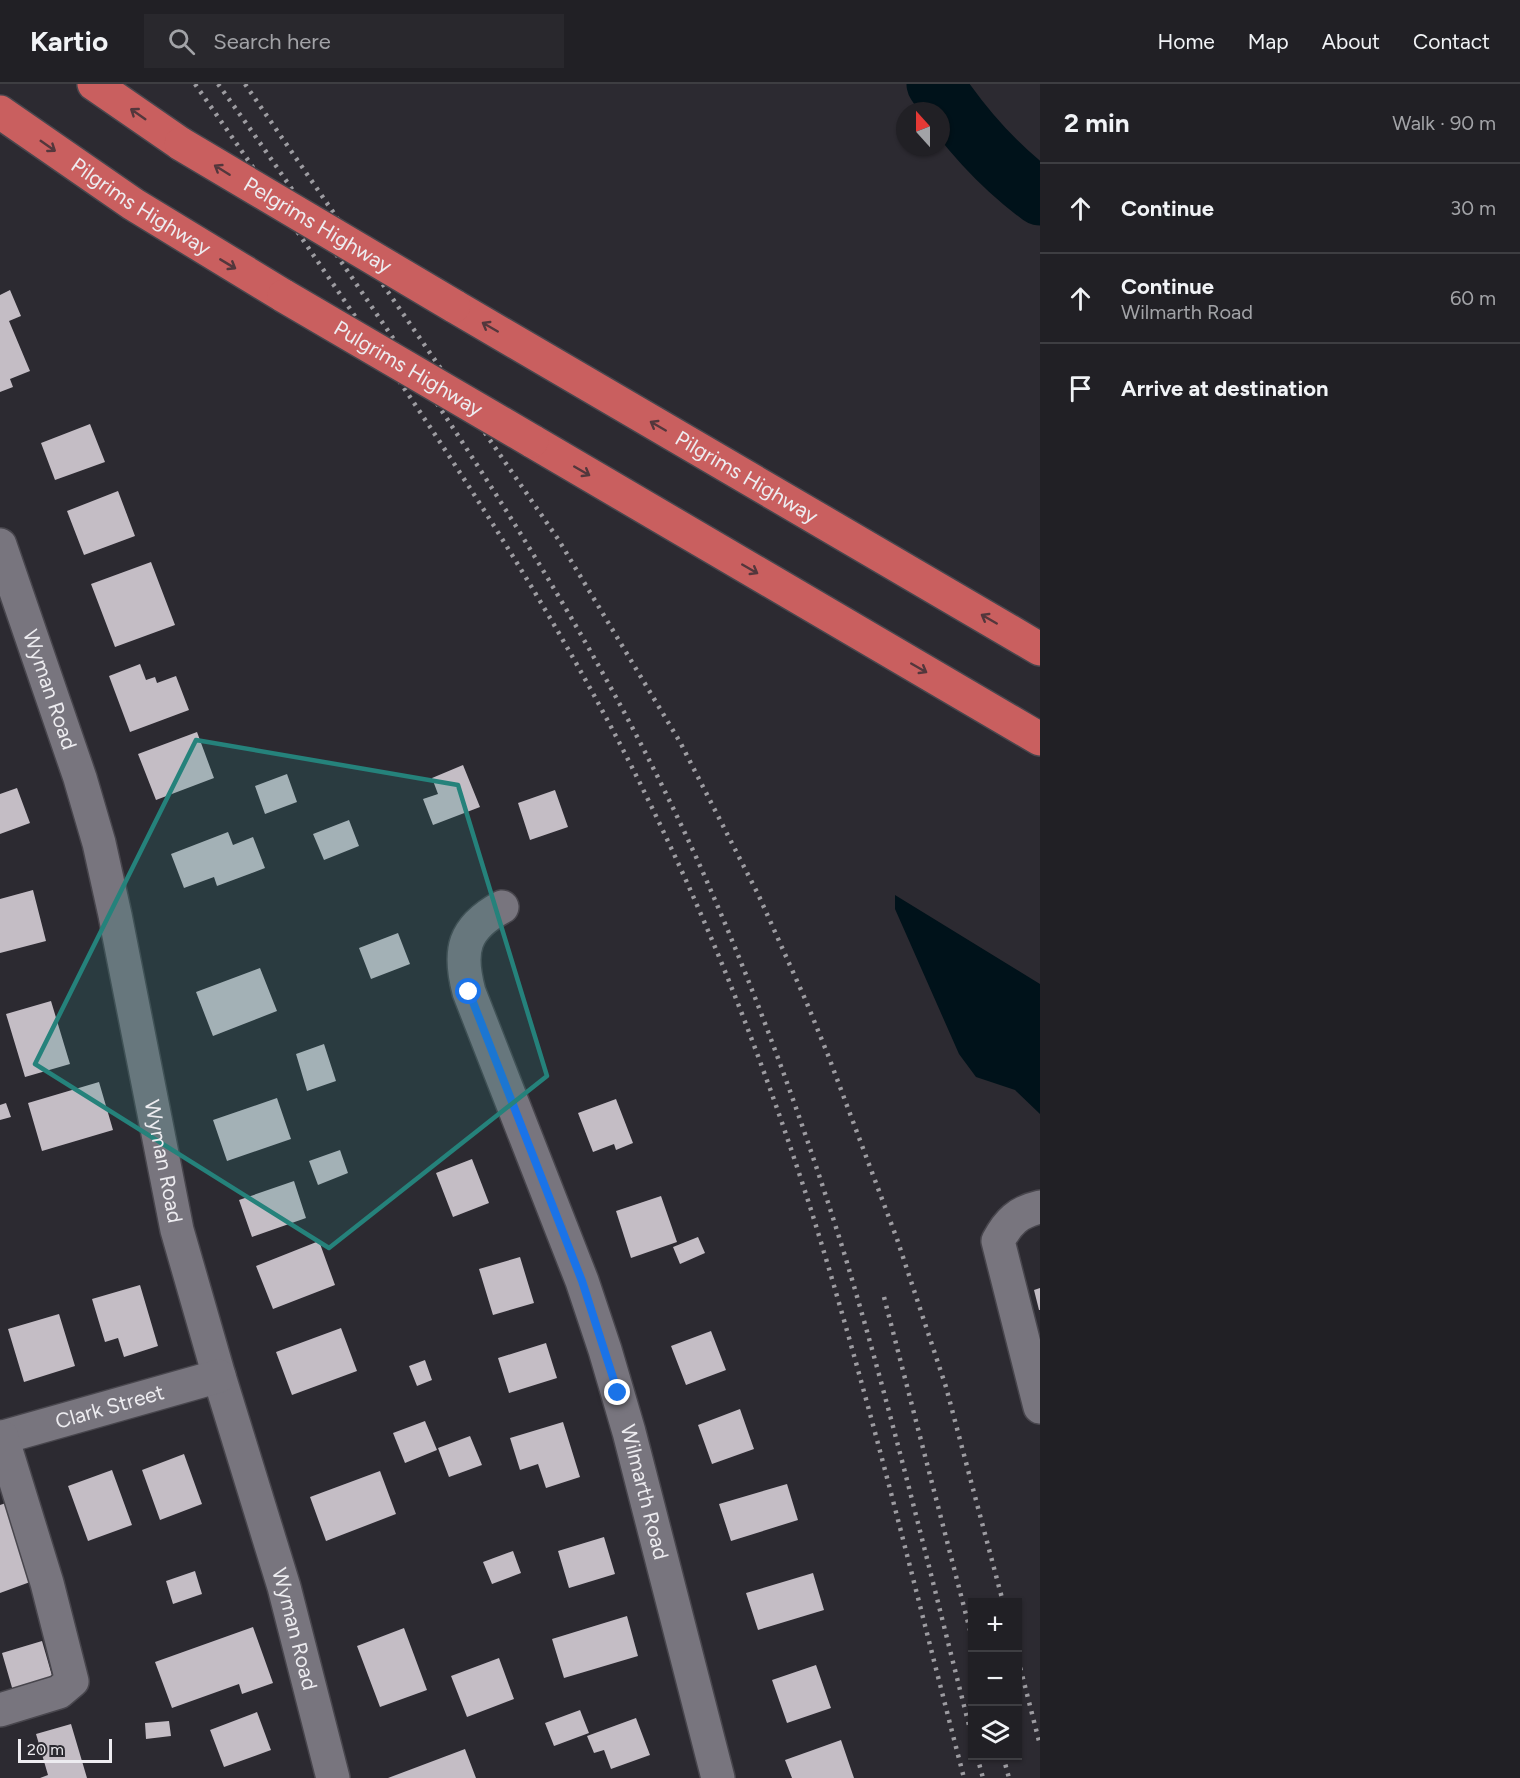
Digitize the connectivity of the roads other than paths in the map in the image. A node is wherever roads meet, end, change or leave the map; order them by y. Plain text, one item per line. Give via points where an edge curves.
1 (94, 84) edge
2 (0, 112) edge
3 (284, 296) joint
4 (454, 306) joint
5 (0, 545) edge
6 (1040, 649) edge
7 (1040, 739) edge
8 (502, 908) dead end
9 (1040, 1207) edge
10 (219, 1376) junction
11 (1040, 1407) edge
12 (1, 1438) edge
13 (0, 1710) edge
14 (333, 1778) edge
15 (718, 1778) edge

4 -> 1 highway, Pelgrims Highway, bridge via 181,144
2 -> 3 highway, Pilgrims Highway via 133,204
3 -> 7 highway, Pulgrims Highway, bridge
6 -> 4 highway, Pilgrims Highway
5 - 10 street, Wyman Road via 99,843 174,1218
8 - 15 street, Wilmarth Road via 486,916 466,941 462,958 469,992 579,1272 605,1350
9 - 11 street via 1007,1224 998,1241
10 - 12 street, Clark Street
10 - 14 street, Wyman Road via 284,1587
12 - 13 street via 47,1583 72,1681 59,1692

